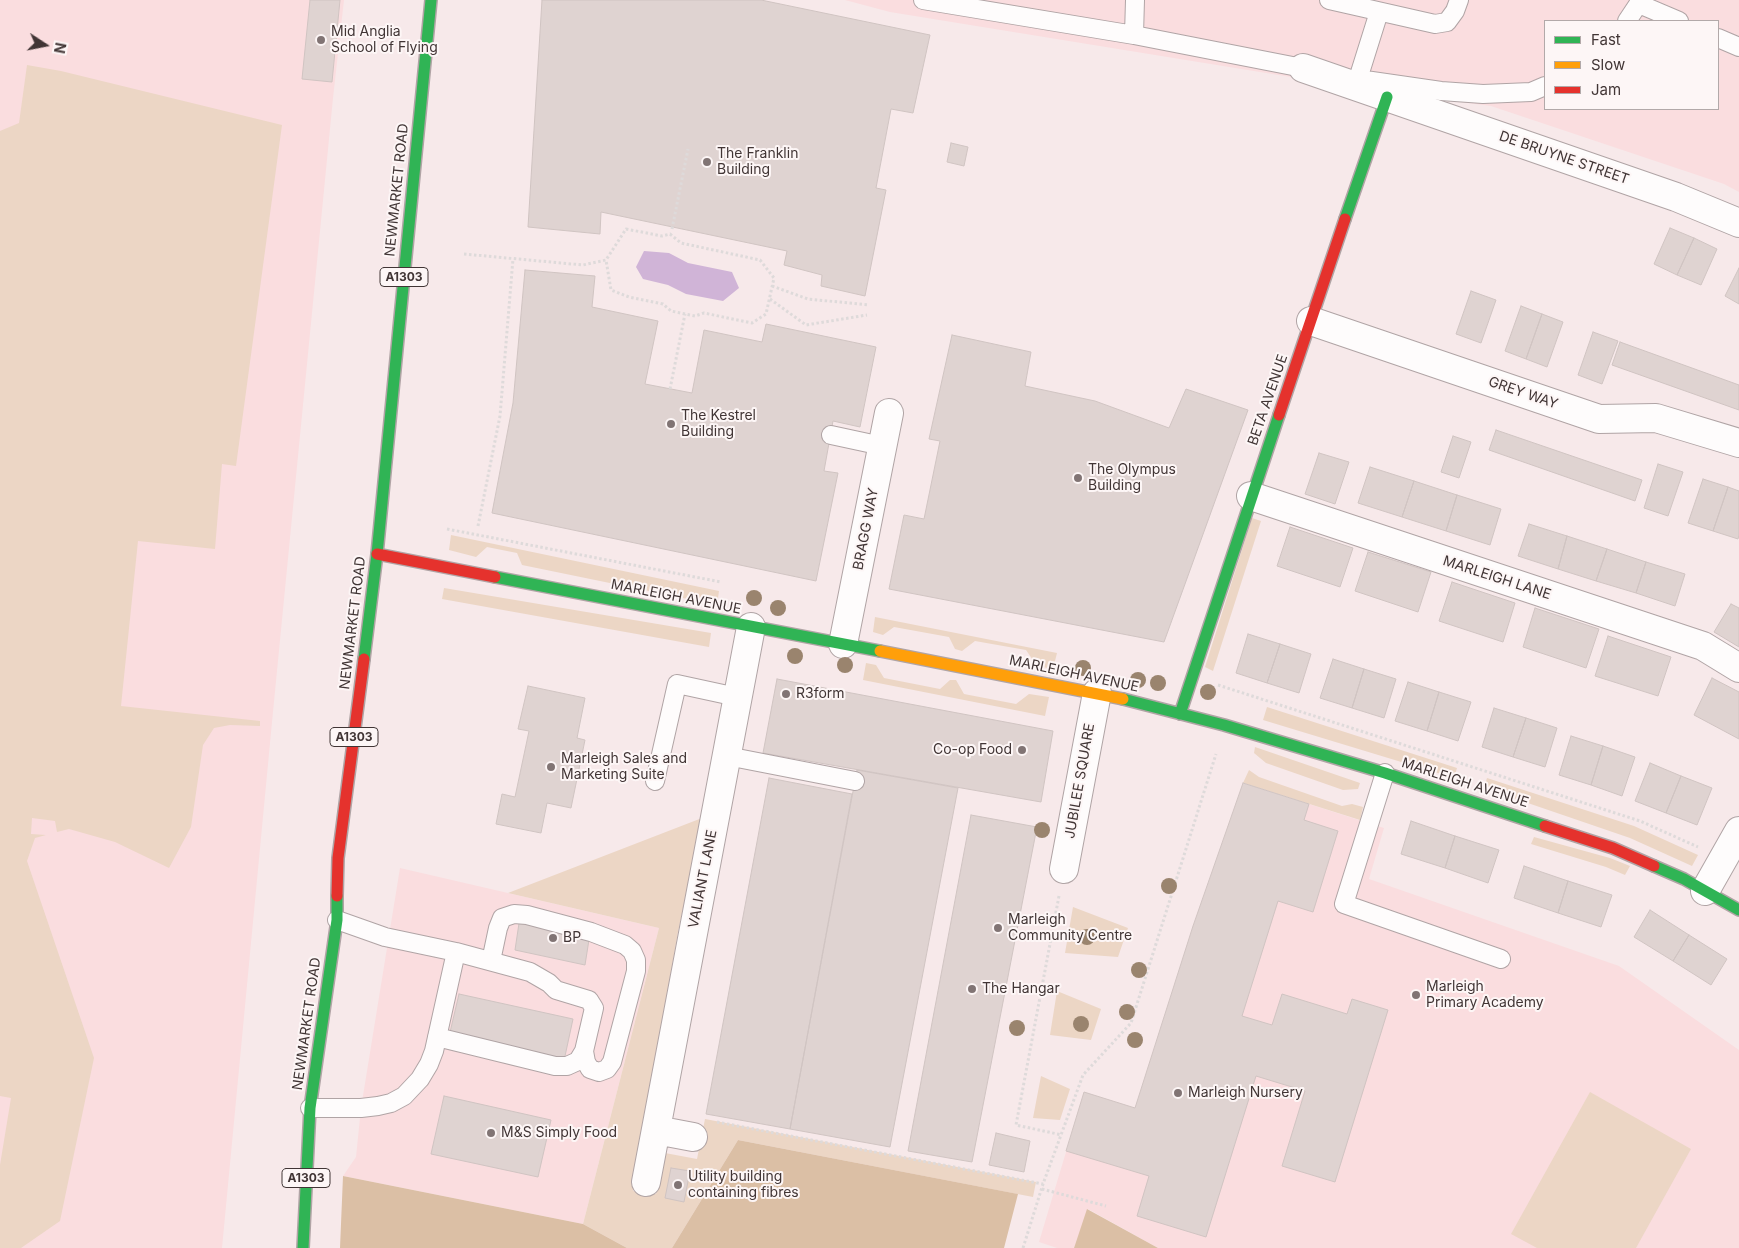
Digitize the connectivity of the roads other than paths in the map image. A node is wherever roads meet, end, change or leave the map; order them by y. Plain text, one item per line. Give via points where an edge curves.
1 (431, 0) edge
2 (923, 0) edge
3 (1135, 0) edge
4 (1329, 0) edge
5 (1459, 0) edge
6 (1640, 2) edge
7 (1378, 12) junction
8 (1628, 20) edge
9 (1677, 20) edge
10 (1134, 35) junction
11 (1719, 38) edge
12 (1739, 47) edge
13 (1303, 68) junction
14 (1358, 79) junction
15 (1544, 86) edge
16 (1387, 97) junction
17 (1739, 222) edge
18 (1311, 321) junction
19 (890, 413) dead end
20 (831, 435) dead end
21 (1739, 443) edge
22 (882, 446) junction
23 (1252, 496) junction
24 (377, 554) junction
25 (751, 627) junction
26 (844, 644) junction
27 (1739, 668) edge
28 (1097, 693) junction
29 (737, 697) junction
30 (1180, 714) junction
31 (727, 756) junction
32 (1385, 773) junction
33 (655, 781) dead end
34 (855, 781) dead end
35 (1739, 831) edge
36 (1064, 869) road end
37 (1705, 890) junction
38 (1739, 910) edge
39 (337, 920) junction
40 (456, 952) junction
41 (1501, 959) dead end
42 (491, 961) junction
43 (437, 1037) junction
44 (584, 1052) junction
45 (310, 1108) junction
46 (656, 1130) junction
47 (693, 1137) dead end
48 (646, 1182) dead end
49 (303, 1248) edge

1 - 24 street, NEWMARKET ROAD / A1303
2 - 10 lane
3 - 10 lane
4 - 7 lane
5 - 7 lane via 1446,22 1435,24
6 - 8 lane
6 - 9 lane
7 - 14 lane
10 - 13 lane
11 - 12 lane
13 - 14 lane
13 - 16 street, DE BRUYNE STREET
14 - 15 lane via 1483,94 1530,92
16 - 17 street, DE BRUYNE STREET
16 - 18 street, BETA AVENUE
18 - 21 street, GREY WAY via 1599,419 1656,418
18 - 23 street, BETA AVENUE
19 - 22 street, BRAGG WAY
20 - 22 lane
22 - 26 street, BRAGG WAY
23 - 27 street, MARLEIGH LANE via 1703,646
23 - 30 street, BETA AVENUE
24 - 25 street, MARLEIGH AVENUE
24 - 39 street, NEWMARKET ROAD / A1303 via 338,858
25 - 26 street, MARLEIGH AVENUE
25 - 29 street, VALIANT LANE
26 - 28 street, MARLEIGH AVENUE
28 - 30 street, MARLEIGH AVENUE
28 - 36 street, JUBILEE SQUARE
29 - 31 street, VALIANT LANE
29 - 33 lane via 677,684
30 - 32 street, MARLEIGH AVENUE
31 - 34 lane
31 - 46 street, VALIANT LANE
32 - 37 street, MARLEIGH AVENUE via 1613,848
32 - 41 lane via 1344,904
35 - 37 street
37 - 38 street, MARLEIGH AVENUE
39 - 40 lane via 385,937
39 - 45 street, NEWMARKET ROAD / A1303
40 - 42 lane
40 - 43 lane
42 - 44 lane via 530,972 556,990 589,1000 594,1008
42 - 44 lane via 502,918 514,914 591,932 625,945 632,951 636,971 612,1062 599,1072 590,1069
43 - 44 lane via 555,1066 567,1066 578,1061
43 - 45 lane via 429,1064 404,1096 378,1106
45 - 49 street, NEWMARKET ROAD / A1303
46 - 47 street
46 - 48 street, VALIANT LANE

